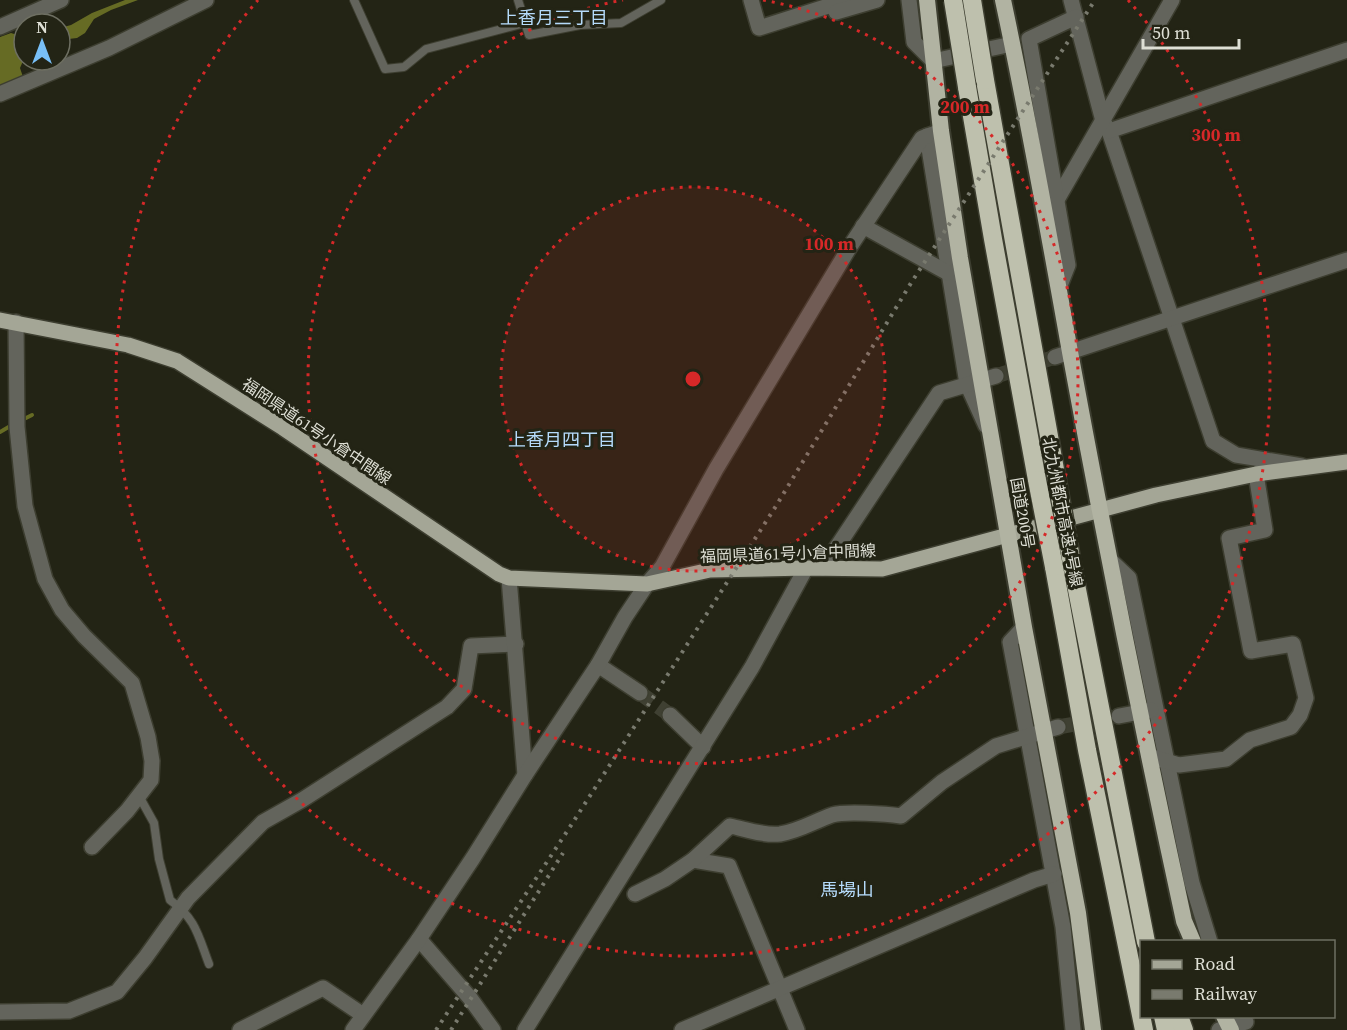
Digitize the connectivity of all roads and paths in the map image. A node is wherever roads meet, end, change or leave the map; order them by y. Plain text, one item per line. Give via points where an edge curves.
1 (61, 0) edge
2 (206, 0) edge
3 (354, 0) edge
4 (518, 0) edge
5 (661, 0) edge
6 (751, 0) edge
7 (847, 0) edge
8 (877, 0) edge
9 (909, 0) edge
10 (927, 0) edge
11 (953, 0) edge
12 (972, 0) edge
13 (1003, 0) edge
14 (1071, 0) edge
15 (1172, 0) edge
16 (822, 5) edge
17 (1076, 17) junction
18 (525, 23) junction
19 (0, 27) edge
20 (1012, 44) junction
21 (1347, 51) edge
22 (933, 61) junction
23 (0, 94) edge
24 (1106, 126) junction
25 (934, 134) junction
26 (1058, 198) junction
27 (863, 226) junction
28 (1347, 260) edge
29 (948, 273) junction
30 (1059, 288) junction
31 (1172, 317) junction
32 (8, 321) edge
33 (1063, 355) junction
34 (982, 380) junction
35 (1347, 462) edge
36 (1308, 468) junction
37 (1256, 474) junction
38 (1100, 510) junction
39 (1009, 536) junction
40 (806, 568) junction
41 (823, 568) junction
42 (509, 578) junction
43 (647, 584) junction
44 (1024, 627) junction
45 (516, 644) junction
46 (598, 665) junction
47 (640, 693) tunnel mouth
48 (1149, 710) junction
49 (670, 715) tunnel mouth
50 (1119, 716) tunnel mouth
51 (1051, 729) junction
52 (1026, 737) junction
53 (1107, 745) junction
54 (703, 747) junction
55 (1149, 756) junction
56 (1167, 761) junction
57 (525, 775) junction
58 (139, 796) junction
59 (92, 848) dead end
60 (693, 860) junction
61 (1054, 874) junction
62 (635, 894) dead end
63 (181, 908) junction
64 (419, 939) junction
65 (1146, 940) edge
66 (1158, 940) edge
67 (1191, 940) edge
68 (1209, 940) edge
69 (209, 964) dead end
70 (779, 989) junction
71 (0, 1012) edge
72 (363, 1015) junction
73 (1140, 1016) edge
74 (240, 1030) edge
75 (353, 1030) edge
76 (493, 1030) edge
77 (525, 1030) edge
78 (682, 1030) edge
79 (797, 1030) edge
80 (1073, 1030) edge
81 (1093, 1030) edge

1 - 19 street
2 - 23 street
3 - 18 lane via 385,69 404,67 426,49
4 - 18 lane
5 - 18 lane via 621,23 580,25 529,35
6 - 16 street via 759,28
7 - 16 street
8 - 16 street via 833,13
9 - 22 street via 914,42
10 - 22 highway, 国道200号
11 - 73 highway, 北九州都市高速4号線, bridge via 1037,480
12 - 53 highway, 北九州都市高速4号線, bridge
13 - 20 highway
14 - 17 street
15 - 24 street
17 - 24 street
17 - 26 street via 1029,39
20 - 22 street
20 - 30 highway
21 - 24 street
22 - 25 highway, 国道200号
24 - 26 street
24 - 31 street
25 - 27 street via 922,138
25 - 29 street
25 - 34 highway, 国道200号
26 - 30 street via 1068,265
27 - 29 street
27 - 43 street via 716,469 662,567
28 - 31 street
29 - 34 street
30 - 33 highway
31 - 33 street
31 - 36 street via 1212,441 1236,455
32 - 42 main road, 福岡県道61号小倉中間線 via 128,345 177,361
32 - 58 street via 25,506 45,579 62,610 132,683 152,760 151,780
33 - 38 highway
34 - 39 highway, 国道200号
34 - 41 street via 939,393
35 - 36 main road, 福岡県道61号小倉中間線
36 - 37 main road, 福岡県道61号小倉中間線
37 - 38 main road, 福岡県道61号小倉中間線
37 - 56 street via 1265,530 1229,538 1251,651 1293,644 1306,698 1291,727 1250,740 1226,759 1179,765
38 - 39 main road, 福岡県道61号小倉中間線
38 - 48 highway
39 - 41 main road, 福岡県道61号小倉中間線 via 882,569
39 - 44 highway, 国道200号
40 - 41 main road, 福岡県道61号小倉中間線
40 - 43 main road, 福岡県道61号小倉中間線 via 710,570
40 - 54 street
42 - 43 main road, 福岡県道61号小倉中間線
42 - 45 street
43 - 46 street
44 - 51 highway, 国道200号
44 - 52 street via 1010,642
45 - 57 street
45 - 63 street via 471,646 464,689 447,707 263,822
46 - 47 street
46 - 57 street
48 - 50 street
48 - 55 highway
48 - 56 street
49 - 54 street
51 - 52 street
51 - 81 highway, 国道200号
52 - 60 street via 996,747 949,777 901,816 834,814 778,834 730,826
52 - 61 street
53 - 65 highway, 北九州都市高速4号線
53 - 66 highway
54 - 77 street
55 - 56 street
55 - 67 highway
56 - 68 street via 1192,883
57 - 64 street
58 - 59 street
58 - 63 lane via 154,823 170,900
60 - 62 street
60 - 70 street via 729,866
61 - 70 street
61 - 80 street
63 - 69 lane via 193,920
63 - 71 street via 117,992 69,1011
64 - 72 street
64 - 76 street
70 - 78 street
70 - 79 street
72 - 74 street via 323,988
72 - 75 street

